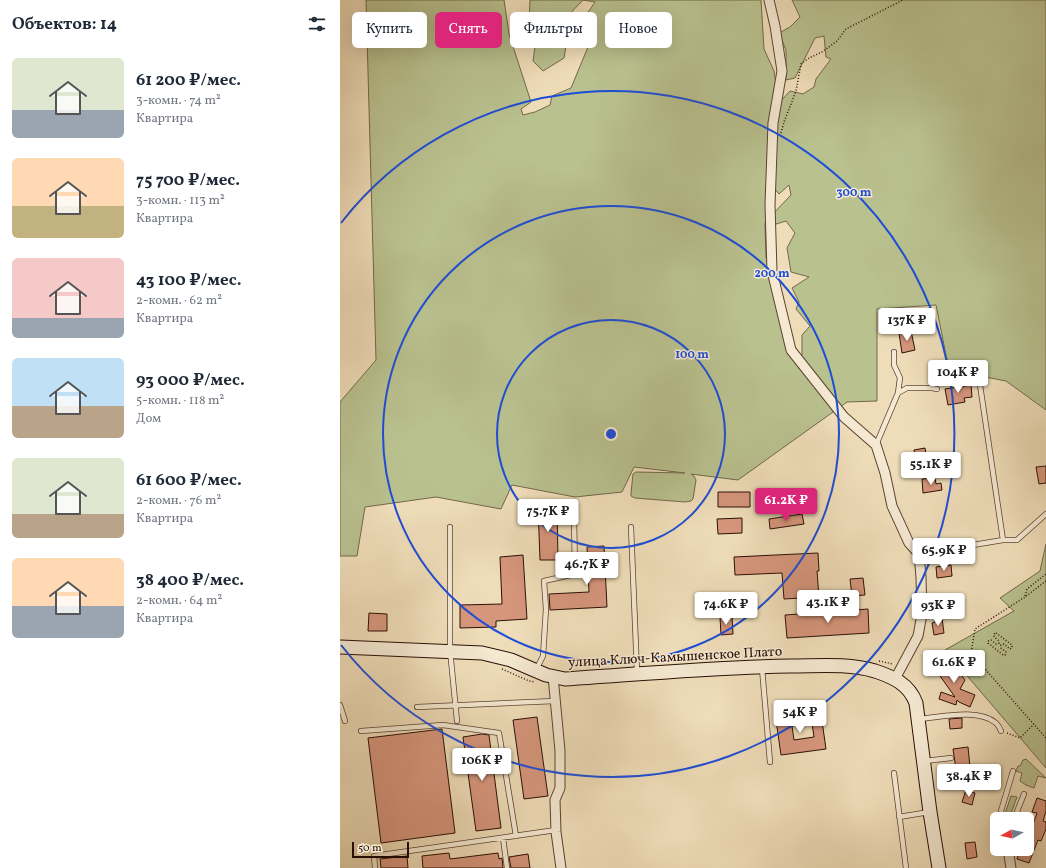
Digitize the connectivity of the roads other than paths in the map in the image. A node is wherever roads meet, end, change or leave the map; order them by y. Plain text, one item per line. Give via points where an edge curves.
1 (769, 0) edge
2 (894, 352) dead end
3 (980, 385) dead end
4 (937, 389) dead end
5 (898, 393) junction
6 (876, 445) junction
7 (1046, 514) edge
8 (574, 516) dead end
9 (450, 527) dead end
10 (631, 527) dead end
11 (1003, 540) junction
12 (919, 554) junction
13 (340, 647) edge
14 (450, 650) junction
15 (762, 667) junction
16 (536, 671) junction
17 (637, 674) junction
18 (553, 676) junction
19 (895, 679) junction
20 (555, 701) junction
21 (340, 705) edge
22 (456, 706) junction
23 (417, 707) dead end
24 (918, 719) junction
25 (345, 721) dead end
26 (457, 721) dead end
27 (361, 731) dead end
28 (1001, 731) road end
29 (951, 758) dead end
30 (923, 761) junction
31 (770, 762) dead end
32 (1014, 771) dead end
33 (894, 773) dead end
34 (1024, 794) dead end
35 (930, 812) junction
36 (1002, 812) edge
37 (1017, 812) edge
38 (899, 816) junction
39 (556, 830) junction
40 (516, 836) junction
41 (503, 838) junction
42 (1009, 856) edge
43 (375, 868) edge
44 (507, 868) edge
45 (561, 868) edge
46 (906, 868) edge
47 (939, 868) edge
48 (1011, 868) edge

1 - 6 street via 782,71 772,130 772,271 791,350 844,417
2 - 5 lane via 894,365 900,378
3 - 11 lane
4 - 5 lane via 907,388
5 - 6 lane
6 - 12 street via 892,506 909,543
7 - 11 lane via 1017,540
8 - 16 lane via 575,574 544,581 546,609 543,656
9 - 14 lane
10 - 17 lane
11 - 12 lane
12 - 19 street via 922,614 918,636
13 - 14 main road, улица Ключ-Камышенское Плато
14 - 16 main road, улица Ключ-Камышенское Плато via 500,656
14 - 22 lane
15 - 17 main road, улица Ключ-Камышенское Плато
15 - 19 main road, улица Ключ-Камышенское Плато via 850,667 874,671
15 - 31 lane
16 - 18 main road, улица Ключ-Камышенское Плато
17 - 18 main road, улица Ключ-Камышенское Плато via 565,679
18 - 20 street
19 - 24 main road, улица Ключ-Камышенское Плато via 914,697
20 - 22 lane
20 - 39 street via 560,751 560,788 555,800
21 - 25 lane
22 - 23 lane
22 - 26 lane
24 - 28 lane via 965,714 983,716 997,723
24 - 30 main road, улица Ключ-Камышенское Плато
27 - 40 lane via 443,725 499,733
29 - 30 lane
30 - 35 main road, улица Ключ-Камышенское Плато
32 - 36 lane
33 - 38 lane
34 - 37 lane
35 - 38 lane
35 - 47 main road, улица Ключ-Камышенское Плато
38 - 46 lane
39 - 40 lane
39 - 45 street
40 - 41 lane
41 - 43 lane via 374,856
41 - 44 lane
42 - 48 street

